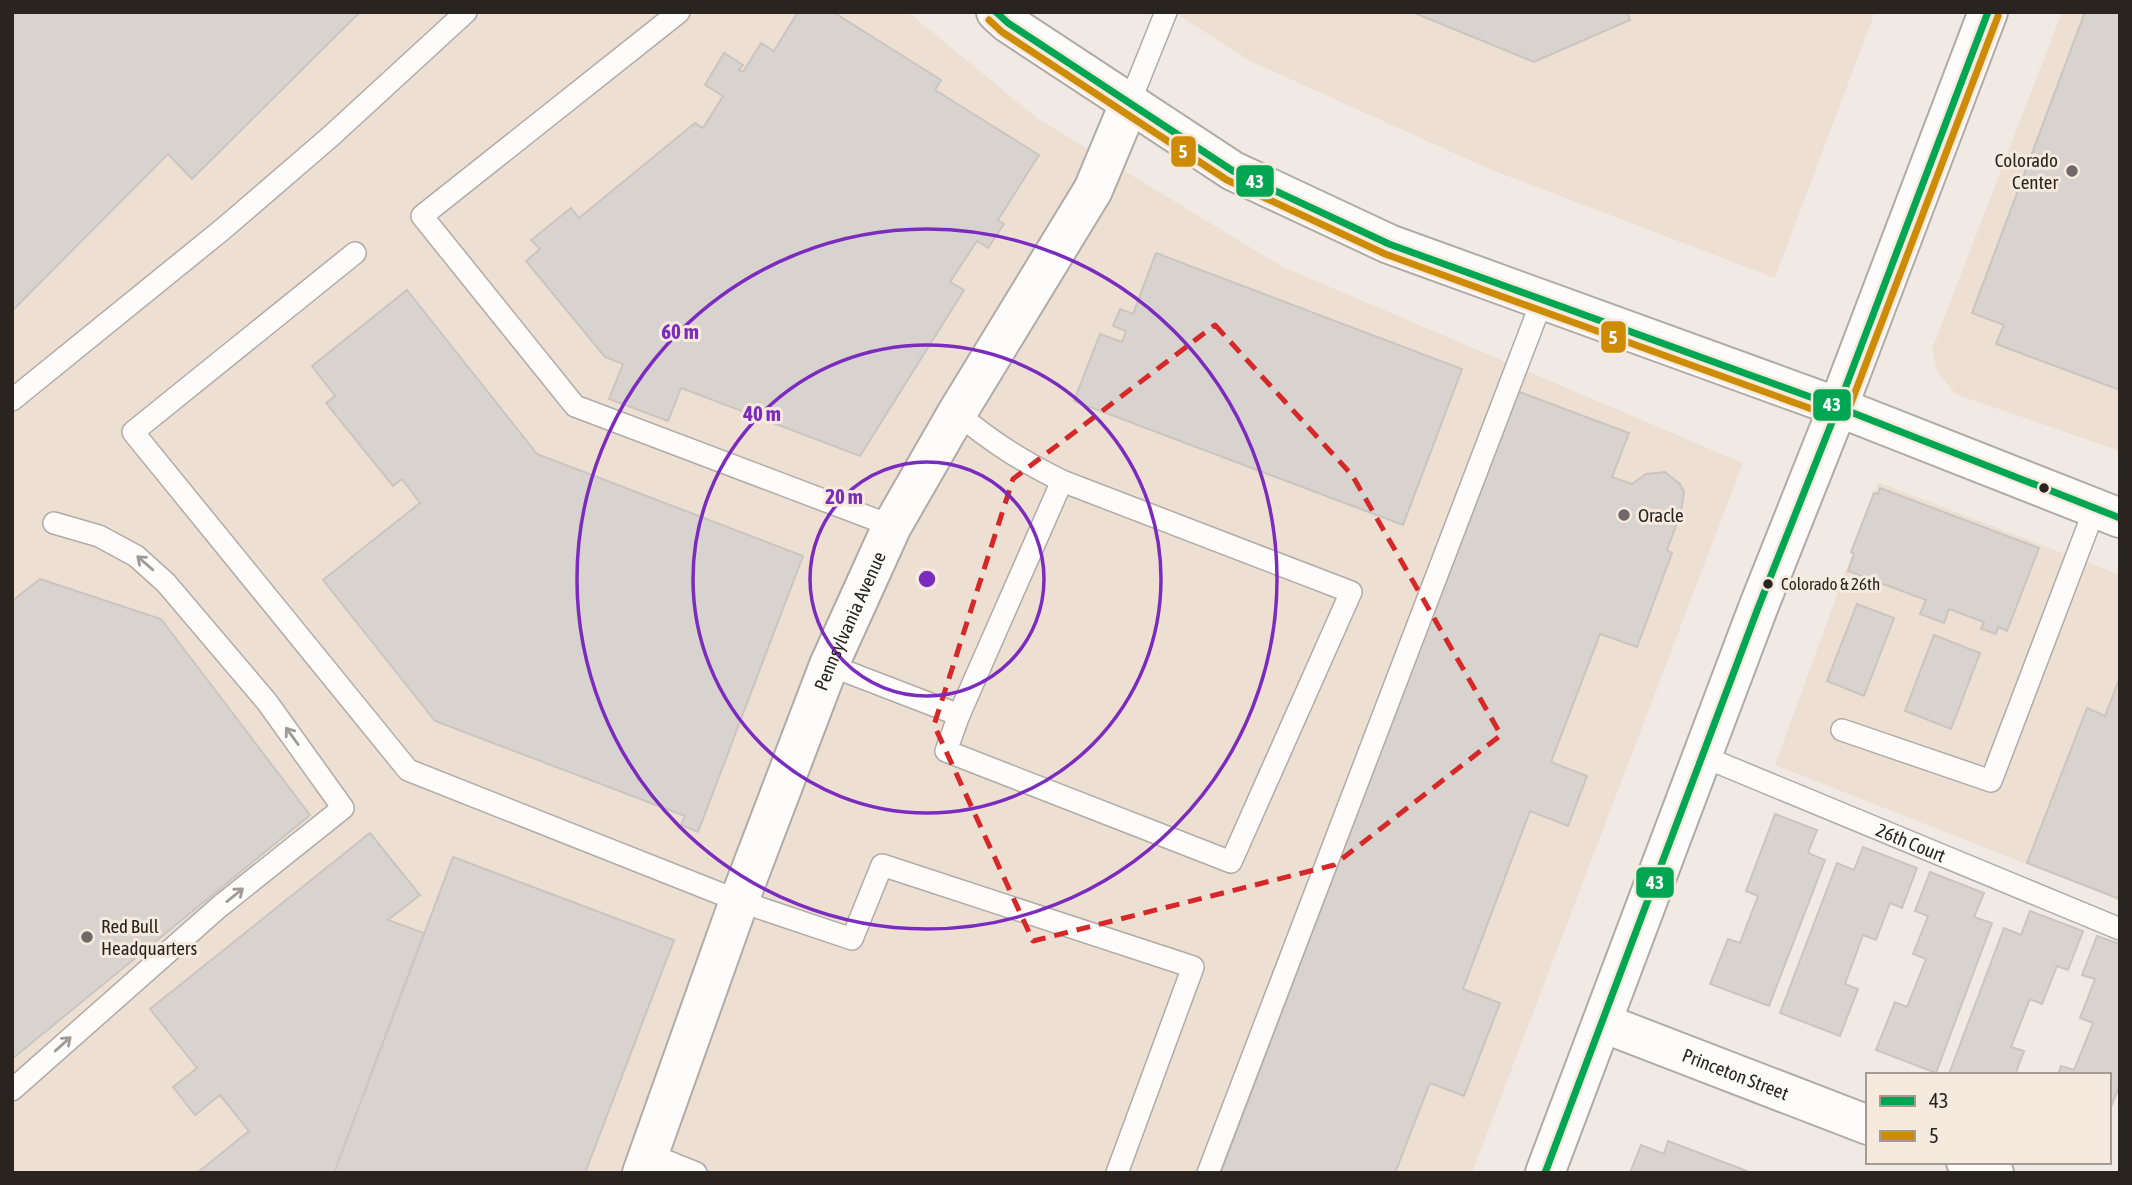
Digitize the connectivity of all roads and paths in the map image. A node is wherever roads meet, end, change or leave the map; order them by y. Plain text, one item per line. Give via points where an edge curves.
1 (466, 12) edge
2 (679, 12) edge
3 (996, 12) edge
4 (1166, 12) edge
5 (1988, 12) edge
6 (1129, 103) junction
7 (355, 253) dead end
8 (1543, 298) junction
9 (12, 400) edge
10 (1838, 407) junction
11 (957, 413) junction
12 (1062, 481) junction
13 (2107, 513) edge
14 (54, 523) dead end
15 (892, 526) junction
16 (829, 665) junction
17 (959, 715) junction
18 (1842, 730) dead end
19 (1702, 756) junction
20 (738, 901) junction
21 (2120, 929) edge
22 (1603, 1023) junction
23 (12, 1090) edge
24 (1866, 1124) edge
25 (645, 1163) edge
26 (1971, 1164) edge
27 (696, 1173) edge
28 (1117, 1173) edge
29 (1208, 1173) edge
30 (1545, 1173) edge
31 (1994, 1173) edge

1 - 9 lane via 243,212
2 - 15 lane via 422,216 575,406
3 - 6 street
4 - 6 lane
5 - 10 street
6 - 8 street via 1233,171 1389,244
6 - 11 street, Pennsylvania Avenue via 1093,190
7 - 20 lane via 132,432 408,771
8 - 10 street
8 - 29 lane
10 - 13 street
10 - 19 street
11 - 12 lane via 992,442
11 - 15 street, Pennsylvania Avenue
12 - 17 lane
12 - 17 lane via 1351,592 1231,862 946,751
13 - 18 lane via 1991,782
23 -> 14 lane via 219,907 343,808 267,702 166,583 136,556 99,536
15 - 16 street, Pennsylvania Avenue
16 - 17 lane
16 - 20 street, Pennsylvania Avenue
19 - 21 lane, 26th Court
19 - 22 street
20 - 25 street, Pennsylvania Avenue
20 - 28 lane via 852,939 882,865 1193,967
22 - 24 street, Princeton Street
22 - 30 street
25 - 27 lane
26 - 31 street

